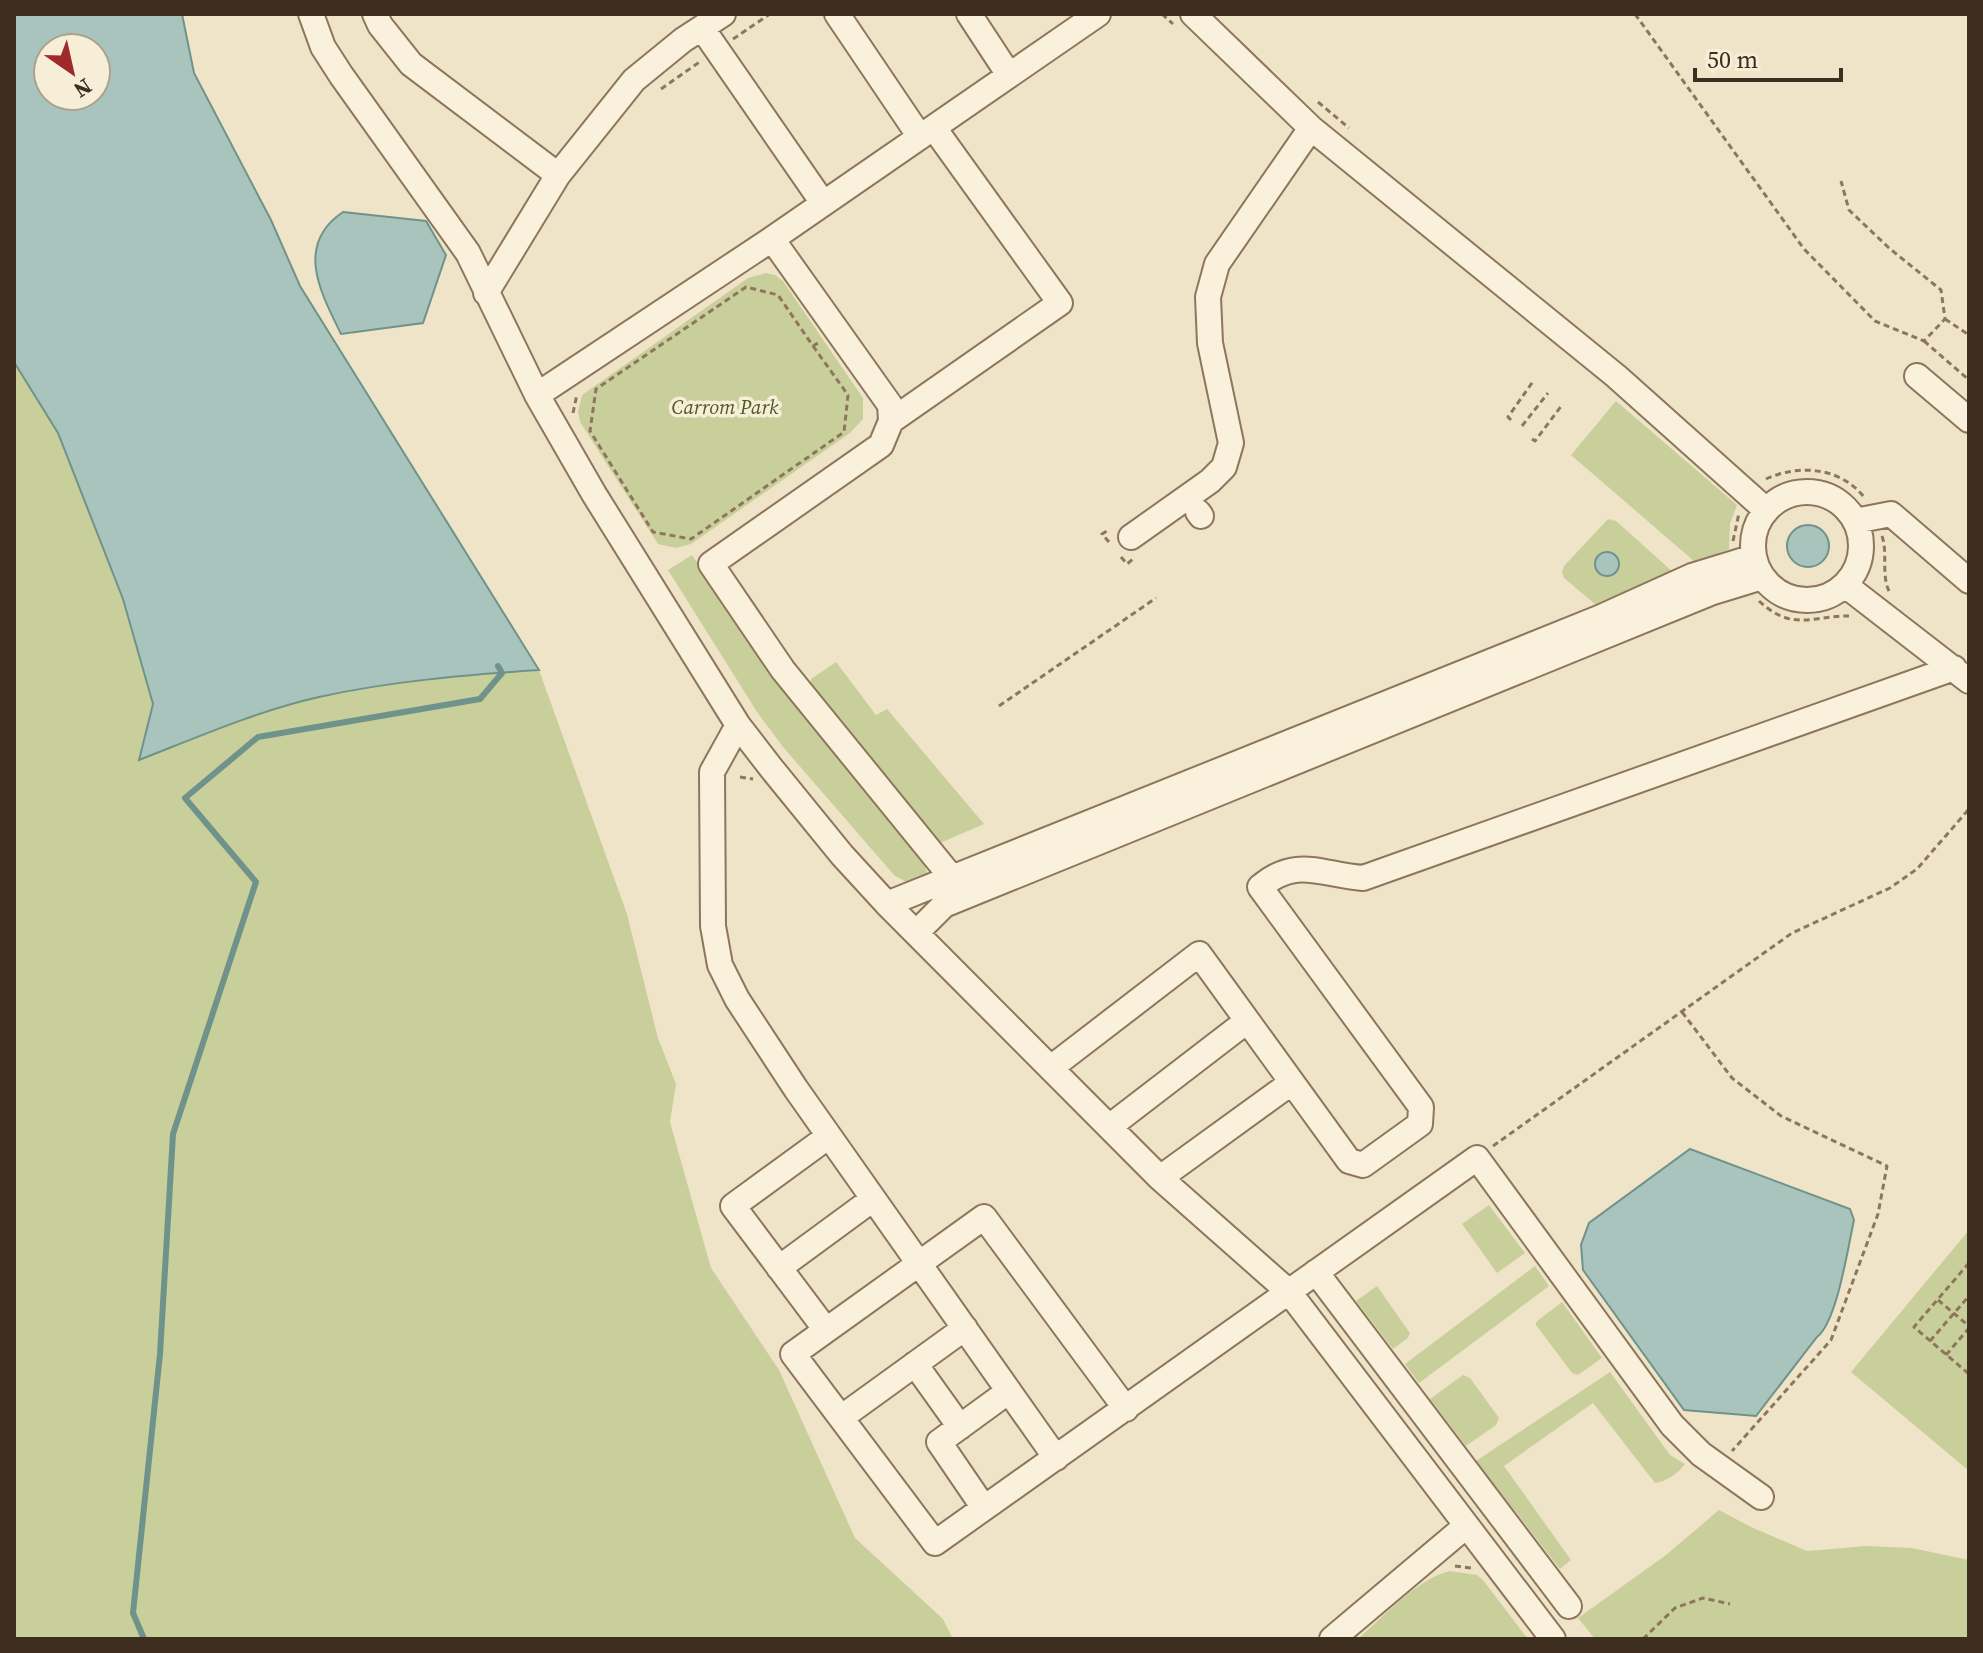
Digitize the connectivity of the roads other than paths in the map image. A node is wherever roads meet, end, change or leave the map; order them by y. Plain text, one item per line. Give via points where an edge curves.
1 (311, 14) edge
2 (375, 14) edge
3 (723, 14) edge
4 (837, 14) edge
5 (969, 14) edge
6 (1098, 14) edge
7 (1193, 14) edge
8 (702, 28) junction
9 (1009, 75) junction
10 (1311, 128) junction
11 (927, 133) junction
12 (558, 175) junction
13 (823, 203) junction
14 (772, 239) junction
15 (486, 293) junction
16 (1917, 376) dead end
17 (537, 395) junction
18 (1969, 420) edge
19 (891, 421) junction
20 (1766, 510) junction
21 (1855, 521) junction
22 (1131, 537) dead end
23 (1757, 577) junction
24 (1969, 581) edge
25 (1845, 585) junction
26 (1962, 675) edge
27 (725, 716) junction
28 (953, 879) junction
29 (887, 904) junction
30 (916, 933) junction
31 (1247, 1021) junction
32 (1052, 1067) junction
33 (1291, 1083) junction
34 (1109, 1127) junction
35 (829, 1136) junction
36 (1160, 1178) junction
37 (873, 1199) junction
38 (918, 1262) junction
39 (779, 1268) junction
40 (1316, 1272) junction
41 (1289, 1292) junction
42 (965, 1328) junction
43 (826, 1330) junction
44 (915, 1364) junction
45 (1009, 1391) junction
46 (1126, 1409) junction
47 (842, 1417) junction
48 (960, 1427) junction
49 (1056, 1458) junction
50 (1761, 1497) dead end
51 (984, 1508) junction
52 (1466, 1526) junction
53 (1569, 1606) dead end
54 (1332, 1639) edge
55 (1553, 1639) edge

1 - 15 lane via 323,47 468,253
2 - 12 lane via 411,64
3 - 8 lane
4 - 11 lane
5 - 9 lane
6 - 9 lane
7 - 10 lane
8 - 12 lane via 634,80
8 - 13 lane
9 - 11 lane
10 - 20 lane via 1616,376
10 - 22 lane via 1217,264 1208,297 1210,343 1231,443 1224,467
11 - 13 lane
11 - 19 lane via 1060,303
12 - 15 lane
13 - 14 lane
14 - 17 lane
14 - 19 lane via 890,405
15 - 17 lane
16 - 18 lane
17 - 27 lane
19 - 28 lane via 881,445 711,564 783,670
20 - 21 lane via 1796,493 1814,492 1838,502
20 - 23 lane via 1755,532
21 - 24 lane via 1891,514
21 - 25 lane via 1860,555
23 - 25 lane via 1778,592 1805,600
23 - 28 lane via 1692,576
23 - 30 lane via 944,905
25 - 26 lane
26 - 33 lane via 1363,878 1305,869 1273,877 1260,887 1421,1107 1420,1124 1363,1165 1349,1161
27 - 29 lane
27 - 35 lane via 712,772 713,926 720,965
28 - 29 lane
29 - 30 lane
30 - 32 lane
31 - 32 lane via 1199,954
31 - 33 lane
31 - 34 lane
32 - 34 lane
33 - 36 lane
34 - 36 lane
35 - 37 lane
35 - 39 lane via 733,1206
36 - 41 lane
37 - 38 lane
37 - 39 lane
38 - 42 lane
38 - 43 lane
38 - 46 lane via 984,1217
39 - 43 lane
40 - 41 lane
40 - 50 lane via 1477,1158 1672,1425 1701,1454
40 - 53 lane
41 - 46 lane
41 - 52 lane
42 - 44 lane
42 - 45 lane
43 - 47 lane via 793,1354
44 - 47 lane
44 - 48 lane
45 - 48 lane
45 - 49 lane
46 - 49 lane
47 - 51 lane via 935,1543
48 - 51 lane via 939,1442
49 - 51 lane
52 - 54 lane
52 - 55 lane

